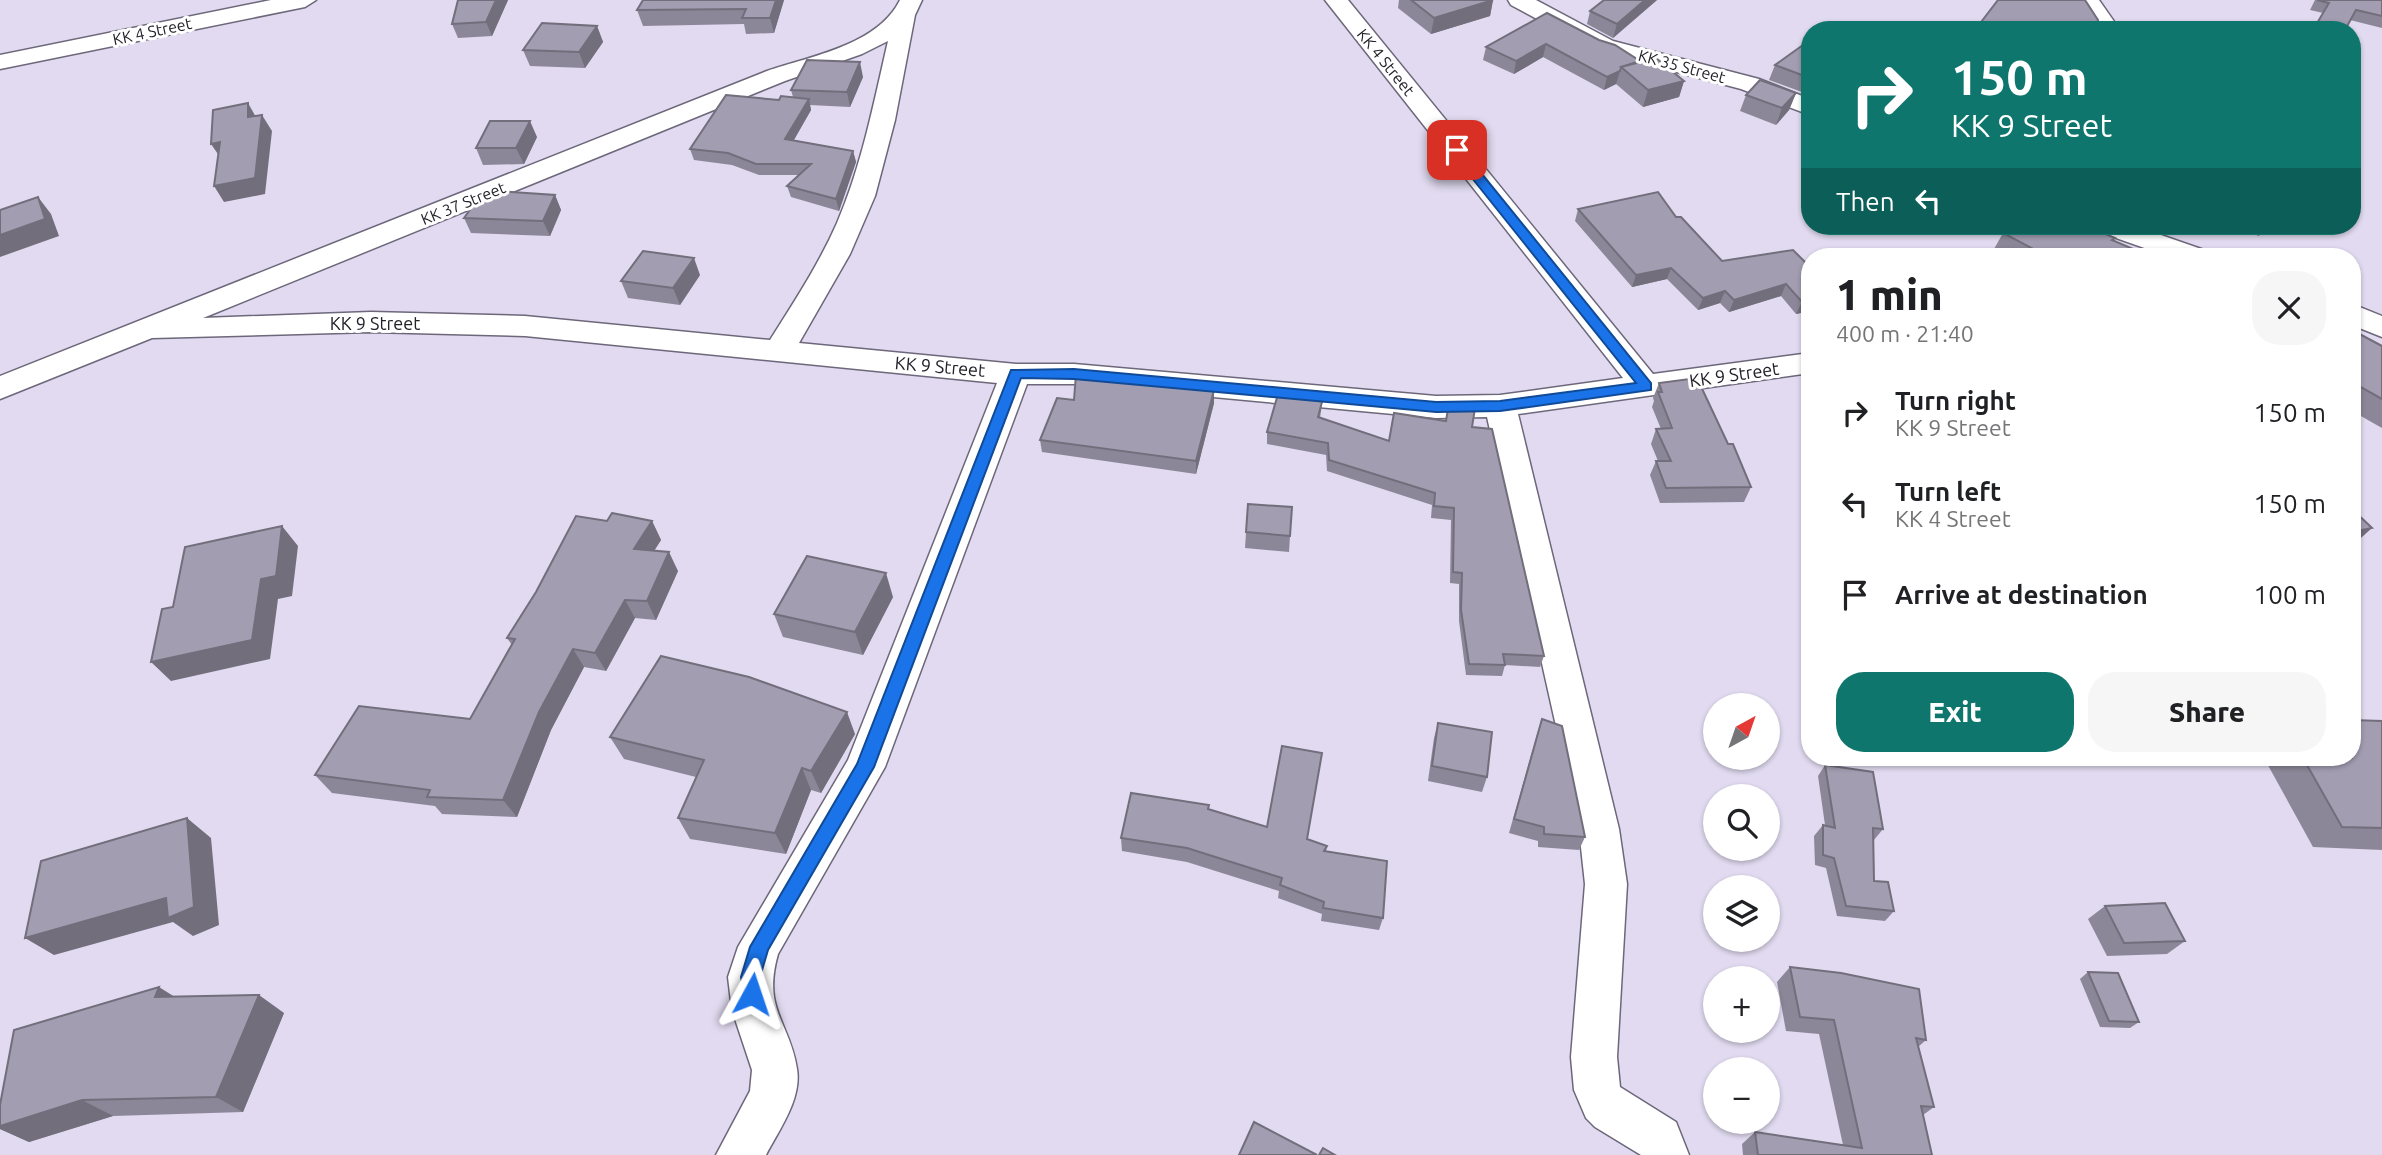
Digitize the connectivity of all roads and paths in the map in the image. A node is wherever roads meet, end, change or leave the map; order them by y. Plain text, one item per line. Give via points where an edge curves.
1 (305, 0) edge
2 (1336, 0) edge
3 (1519, 0) edge
4 (2088, 0) edge
5 (908, 9) edge
6 (2102, 21) edge
7 (0, 62) edge
8 (1801, 104) edge
9 (2138, 235) edge
10 (2150, 235) edge
11 (2125, 248) edge
12 (2178, 248) edge
13 (2361, 318) edge
14 (2382, 327) edge
15 (153, 329) junction
16 (778, 352) junction
17 (1801, 364) edge
18 (1016, 373) junction
19 (1646, 386) junction
20 (0, 388) edge
21 (1500, 406) junction
22 (740, 1155) edge
23 (1665, 1155) edge

1 - 7 street, KK 4 Street
2 - 19 street, KK 4 Street
3 - 8 street, KK 35 Street via 1605,46 1750,84
4 - 6 street
5 - 15 street, KK 37 Street via 866,43
5 - 16 street via 852,219 835,257
9 - 11 street
10 - 12 street
13 - 14 street
15 - 16 street, KK 9 Street via 370,322 525,326
15 - 20 street, KK 37 Street
16 - 18 street, KK 9 Street
17 - 19 street, KK 9 Street
18 - 21 street, KK 9 Street via 1074,374 1436,407
18 - 22 street via 865,767 759,947 750,977 754,1010 775,1070 772,1097
19 - 21 street, KK 9 Street
21 - 23 street via 1599,829 1606,884 1594,1056 1598,1090 1611,1111 1659,1139

